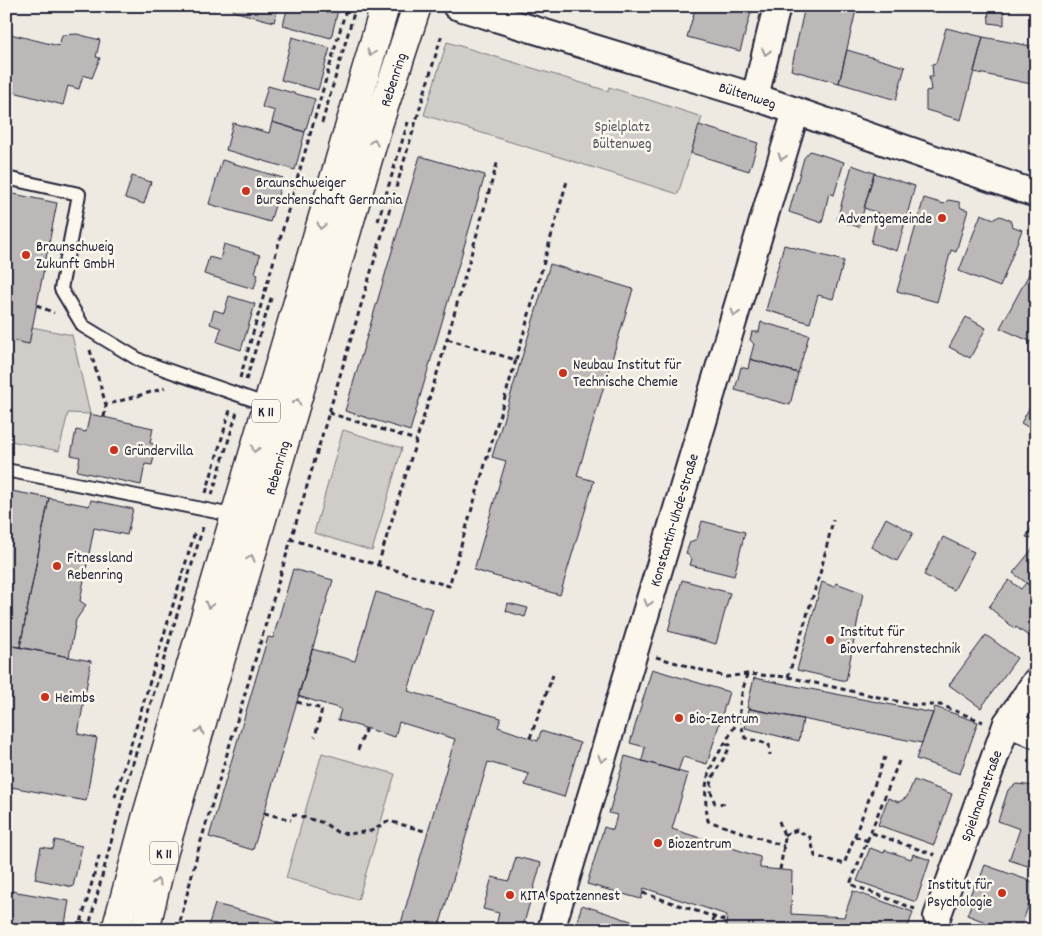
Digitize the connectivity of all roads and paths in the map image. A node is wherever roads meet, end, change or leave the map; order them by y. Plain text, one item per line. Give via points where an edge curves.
1 (347, 6) edge
2 (356, 6) edge
3 (385, 6) edge
4 (417, 6) edge
5 (456, 6) edge
6 (777, 6) edge
7 (442, 34) dead end
8 (336, 45) junction
9 (344, 47) junction
10 (321, 97) junction
11 (754, 97) junction
12 (329, 99) junction
13 (796, 111) junction
14 (321, 127) dead end
15 (498, 160) dead end
16 (6, 178) edge
17 (567, 181) dead end
18 (1036, 194) edge
19 (272, 293) dead end
20 (37, 305) dead end
21 (83, 326) junction
22 (447, 339) junction
23 (516, 360) junction
24 (192, 381) junction
25 (238, 396) junction
26 (106, 405) junction
27 (268, 405) junction
28 (329, 413) junction
29 (104, 417) dead end
30 (416, 440) junction
31 (6, 470) edge
32 (205, 494) dead end
33 (208, 510) junction
34 (235, 515) junction
35 (833, 520) dead end
36 (262, 521) junction
37 (195, 532) dead end
38 (290, 539) junction
39 (378, 565) junction
40 (634, 651) junction
41 (747, 674) junction
42 (552, 675) dead end
43 (788, 676) junction
44 (1036, 681) edge
45 (297, 702) dead end
46 (739, 718) junction
47 (997, 723) junction
48 (366, 728) dead end
49 (1036, 734) edge
50 (315, 737) dead end
51 (530, 738) dead end
52 (726, 744) junction
53 (358, 750) dead end
54 (770, 756) dead end
55 (885, 757) dead end
56 (899, 761) dead end
57 (115, 797) dead end
58 (727, 804) dead end
59 (264, 813) dead end
60 (292, 814) dead end
61 (291, 820) dead end
62 (779, 821) dead end
63 (428, 832) dead end
64 (872, 832) junction
65 (784, 835) junction
66 (855, 836) junction
67 (868, 841) junction
68 (784, 846) junction
69 (100, 853) dead end
70 (956, 862) junction
71 (780, 870) dead end
72 (643, 893) dead end
73 (714, 915) junction
74 (937, 916) joint
75 (726, 921) dead end
76 (79, 930) edge
77 (88, 930) edge
78 (116, 930) edge
79 (145, 930) edge
80 (178, 930) edge
81 (550, 930) edge
82 (712, 930) edge

1 - 8 path
2 - 9 path
3 -> 27 main road, Rebenring / K 11
36 -> 4 main road, Rebenring / K 11 via 378,125
5 - 11 street, Bültenweg
6 -> 11 street
7 - 28 path
8 - 9 path
8 - 10 path
9 - 12 path
10 - 12 path
10 - 25 path
11 - 13 street, Bültenweg
12 - 14 path
13 - 18 street, Bültenweg
13 -> 40 street, Konstantin-Uhde-Straße
15 - 22 path
16 - 21 lane via 79,194 61,288
17 - 23 path
19 - 25 path
20 - 21 path
21 - 24 lane via 141,361
21 - 26 path
22 - 23 path
22 - 30 path
23 - 39 path via 449,586
24 - 25 lane
24 - 26 path
25 - 27 lane
25 - 32 path
25 - 33 path
26 - 29 path
27 -> 34 main road, Rebenring / K 11
28 - 30 path
28 - 38 path
30 - 39 path
31 - 33 lane
33 - 34 lane
33 - 77 path via 122,800
34 - 36 lane
34 -> 78 main road, Rebenring / K 11
35 - 43 path
79 -> 36 main road, Rebenring / K 11 via 164,851
37 - 57 path
38 - 39 path
38 - 80 path via 192,871
40 - 41 path via 726,677
40 -> 81 street, Konstantin-Uhde-Straße
41 - 43 path
41 - 46 path
42 - 51 path
43 - 47 path via 914,705 941,704
44 - 47 street, Spielmannstraße
45 - 50 path via 322,709
46 - 52 path
46 - 54 path via 745,738 769,744
47 - 49 street
47 - 70 street, Spielmannstraße
48 - 53 path
52 - 58 path via 730,745 728,753 718,764 712,784 715,803
52 - 68 path via 709,767 705,784 708,821
55 - 66 path
56 - 64 path
59 - 61 path
60 - 63 path via 348,834 371,831 389,821
62 - 65 path
64 - 67 path
64 - 70 path
65 - 66 path via 797,830 810,837 816,856 844,864
65 - 68 path
66 - 67 path
67 - 74 path via 850,884
68 - 71 path
69 - 76 path
70 - 74 street, Spielmannstraße
72 - 73 path
73 - 75 path
73 - 82 path

